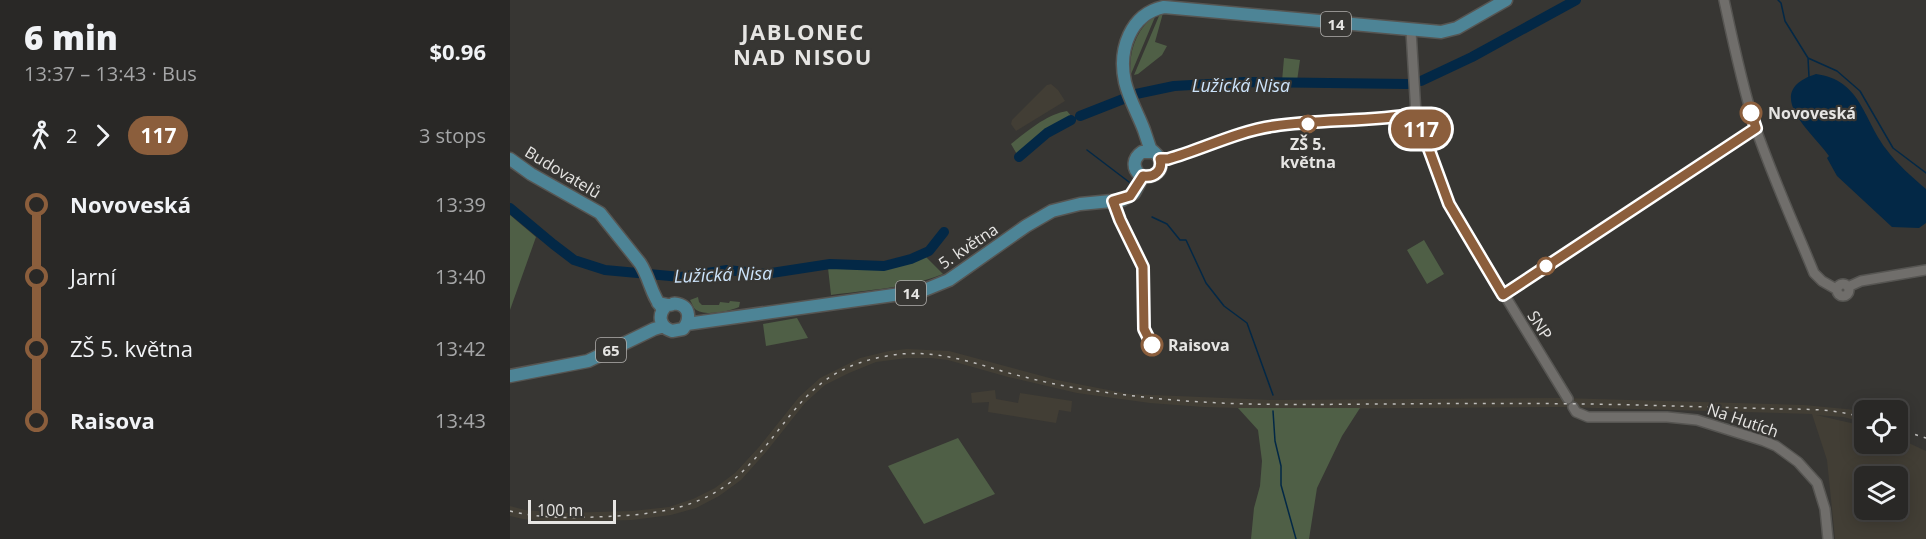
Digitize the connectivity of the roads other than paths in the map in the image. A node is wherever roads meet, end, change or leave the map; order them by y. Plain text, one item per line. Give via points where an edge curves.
1 (1506, 0) edge
2 (1724, 0) edge
3 (1411, 31) junction
4 (1137, 116) junction
5 (1153, 152) junction
6 (1139, 153) junction
7 (510, 159) edge
8 (1140, 179) junction
9 (1926, 270) edge
10 (661, 316) junction
11 (691, 320) junction
12 (510, 371) edge
13 (532, 371) junction
14 (510, 376) edge
15 (1588, 417) joint
16 (1828, 539) edge

1 - 3 main road, 14 via 1450,31
2 - 9 street via 1745,92 1814,273 1844,295 1850,286 1861,281
3 - 4 main road, 14 via 1155,9 1133,27 1126,44 1127,89
3 - 15 street, SNP via 1416,114 1449,204 1570,403
4 - 5 main road, 14
4 - 6 main road, 14
5 - 6 main road
5 - 8 main road, 14 via 1160,161 1159,170
6 - 8 main road, 14 via 1134,165
7 - 10 main road, Budovatelů via 600,213 624,240 647,276
8 - 11 main road, 5. května / 14 via 1130,196 1122,200 1052,211 950,280 922,291 707,322
10 - 11 main road via 675,332
10 - 11 main road via 674,303 686,309
10 - 13 main road, 65 via 588,361
12 - 13 main road, 65
13 - 14 main road, 65
15 - 16 street, Na Hutích via 1697,420 1776,446 1817,483

